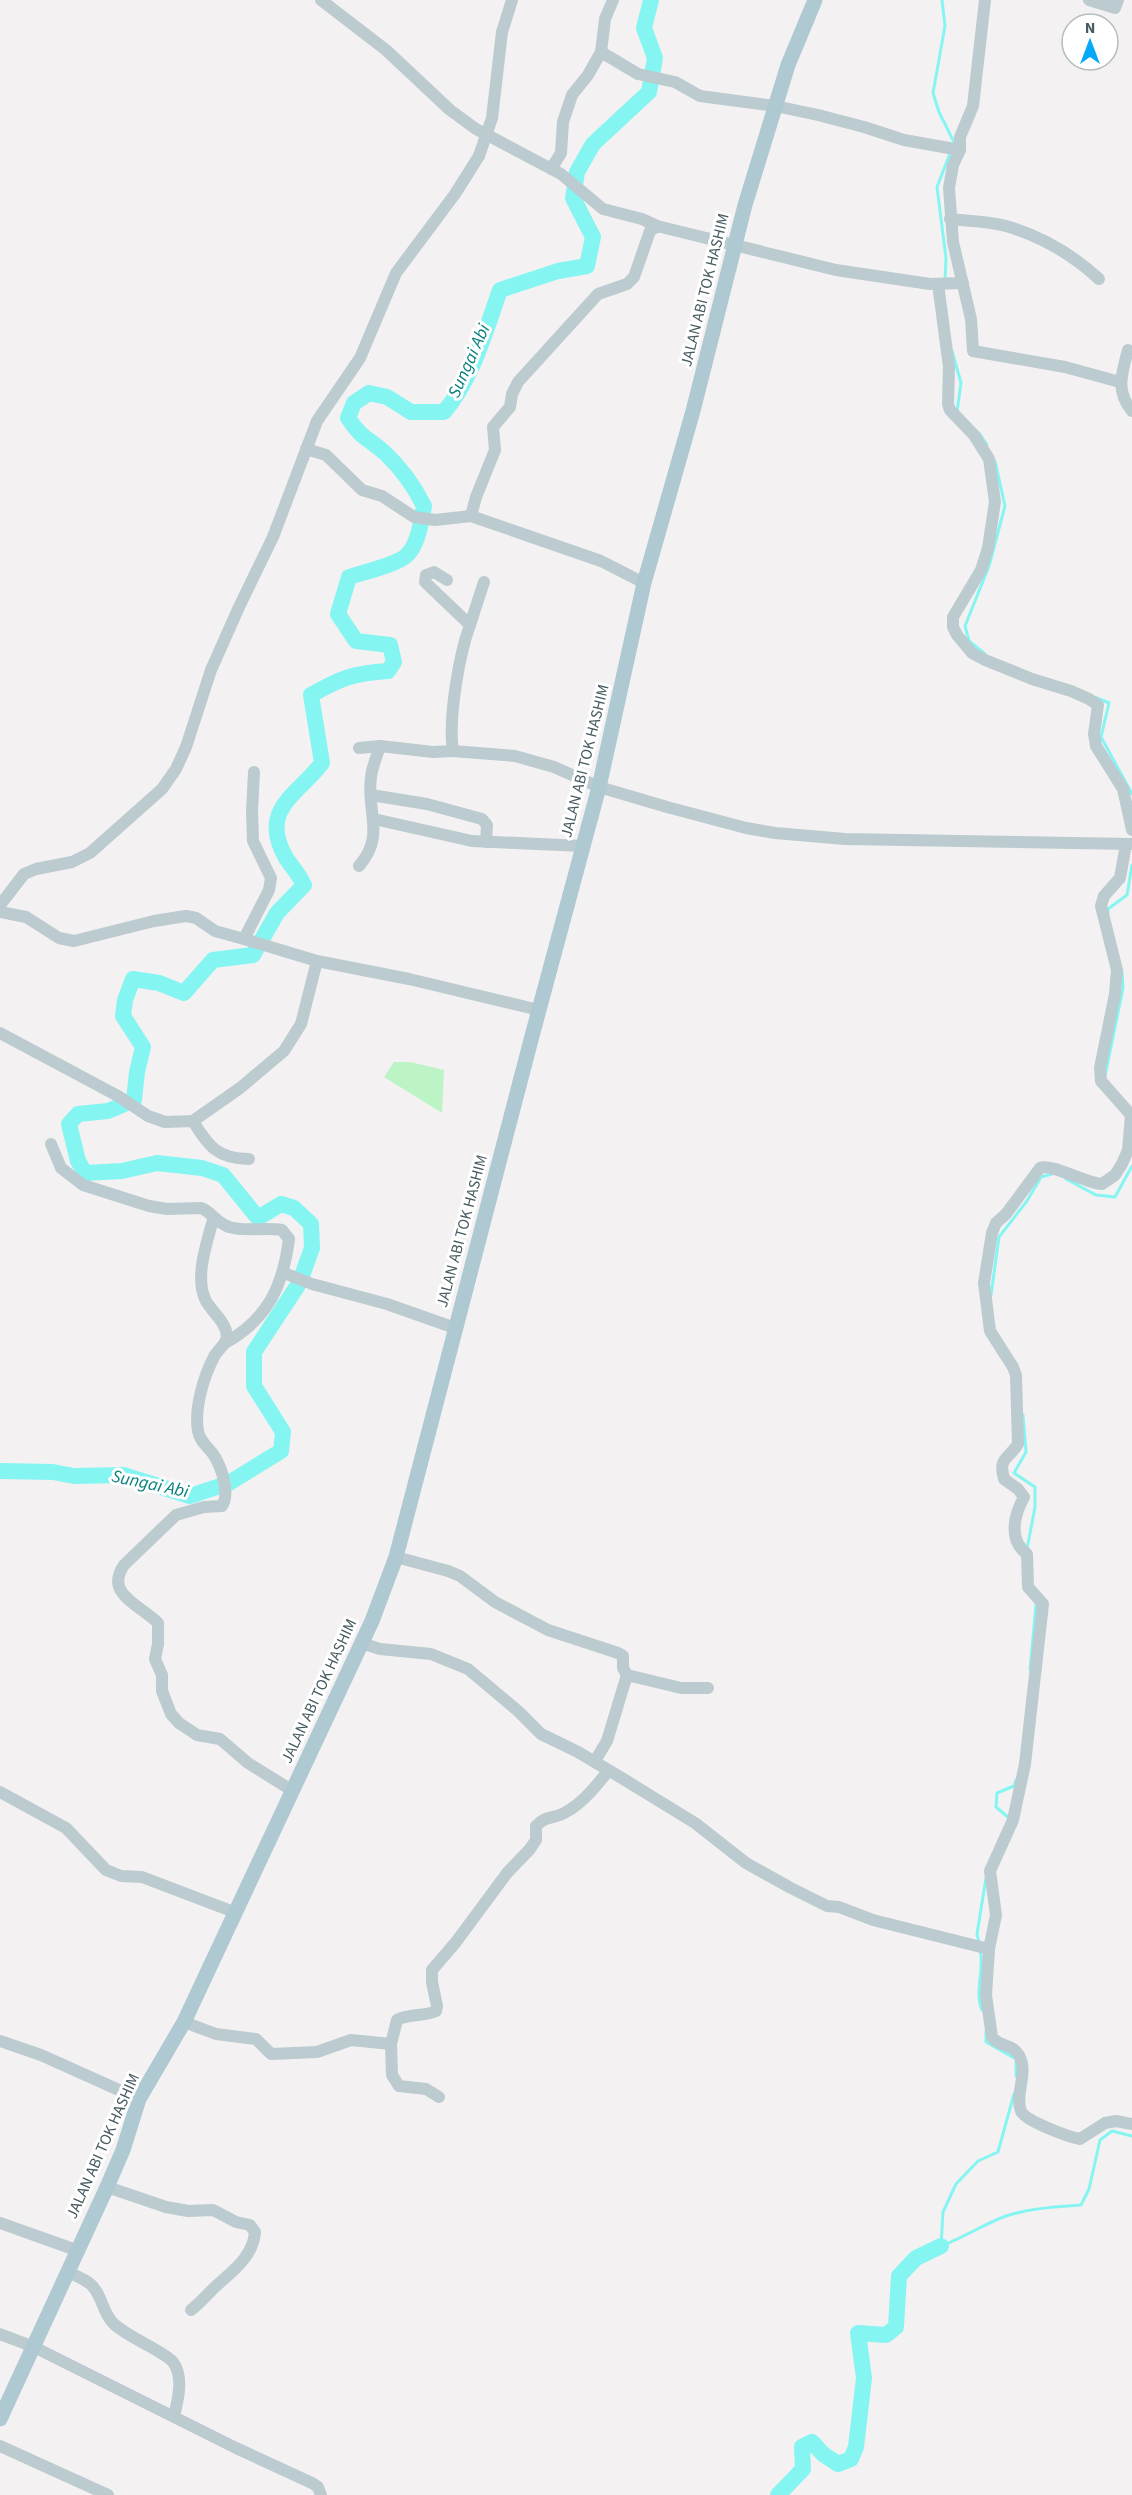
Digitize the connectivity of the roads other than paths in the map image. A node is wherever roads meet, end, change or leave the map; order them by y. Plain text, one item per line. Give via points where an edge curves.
1 (321, 0) edge
2 (512, 0) edge
3 (613, 0) edge
4 (815, 0) edge
5 (985, 0) edge
6 (1089, 0) edge
7 (1118, 0) edge
8 (601, 52) junction
9 (775, 106) junction
10 (487, 135) junction
11 (953, 149) junction
12 (556, 171) junction
13 (950, 219) junction
14 (657, 226) junction
15 (736, 245) junction
16 (1098, 279) dead end
17 (940, 284) junction
18 (961, 284) junction
19 (1128, 350) dead end
20 (1119, 382) junction
21 (1132, 411) edge
22 (306, 448) junction
23 (471, 516) junction
24 (447, 580) dead end
25 (484, 582) dead end
26 (645, 583) junction
27 (470, 625) junction
28 (380, 746) junction
29 (359, 748) dead end
30 (453, 751) junction
31 (254, 772) dead end
32 (599, 787) junction
33 (371, 795) junction
34 (374, 819) junction
35 (1132, 830) edge
36 (486, 842) junction
37 (1129, 844) edge
38 (583, 846) junction
39 (359, 866) dead end
40 (0, 905) edge
41 (0, 912) edge
42 (249, 940) junction
43 (317, 961) junction
44 (539, 1010) junction
45 (0, 1033) edge
46 (193, 1121) junction
47 (51, 1144) dead end
48 (249, 1159) dead end
49 (213, 1220) junction
50 (284, 1273) junction
51 (455, 1328) junction
52 (225, 1342) junction
53 (396, 1557) junction
54 (361, 1643) junction
55 (627, 1675) junction
56 (708, 1688) dead end
57 (596, 1761) junction
58 (608, 1771) junction
59 (293, 1791) junction
60 (0, 1792) edge
61 (234, 1912) junction
62 (982, 1948) junction
63 (184, 2022) junction
64 (0, 2041) edge
65 (391, 2044) junction
66 (439, 2097) dead end
67 (139, 2099) junction
68 (1132, 2124) edge
69 (107, 2187) junction
70 (0, 2223) edge
71 (76, 2250) junction
72 (67, 2271) junction
73 (191, 2310) dead end
74 (0, 2334) edge
75 (34, 2348) junction
76 (174, 2416) junction
77 (0, 2419) edge
78 (0, 2446) edge
79 (108, 2495) edge
80 (321, 2495) edge

1 - 10 street via 386,50 460,118
2 - 10 street via 502,32 494,108
3 - 8 street via 604,19
4 - 9 main road, JALAN ABI TOK HASHIM
5 - 11 street via 975,97
6 - 7 street via 1114,8
8 - 9 street via 638,74 675,82 693,93
8 - 12 street via 572,95 563,122
9 - 11 street
9 - 15 main road, JALAN ABI TOK HASHIM
10 - 12 street
10 - 22 street via 475,164 396,273 366,346 317,421
11 - 13 street
12 - 14 street via 603,209
13 - 16 street via 994,224 1027,234 1072,257
13 - 18 street
14 - 15 street
14 - 23 street via 650,231 634,277 627,284 598,294 518,382 510,407 493,427 495,450
15 - 17 street via 836,270
15 - 26 main road, JALAN ABI TOK HASHIM
17 - 18 street
17 - 35 street via 949,367 948,404 988,459 995,502 981,570 953,617 952,627 972,653 1098,705 1096,746 1123,789
18 - 20 street via 971,319 973,351 1065,367
19 - 20 street
20 - 21 street via 1123,399
22 - 23 street via 326,455 362,490 382,496 414,517 435,520
22 - 40 street via 273,537 212,670 186,747 171,778 90,853 72,862 24,874
23 - 26 street via 601,561
24 - 27 street via 434,572 426,575 425,582
25 - 27 street
26 - 32 main road, JALAN ABI TOK HASHIM
27 - 30 street via 456,696
28 - 29 street
28 - 30 street
28 - 33 street via 371,777
30 - 32 street via 531,760
31 - 42 street via 253,841 271,878
32 - 37 street via 735,826 807,836
32 - 38 main road, JALAN ABI TOK HASHIM
33 - 34 street
33 - 36 street via 427,804 482,819 487,825
34 - 36 street
34 - 39 street via 371,850
36 - 38 street
37 - 62 street via 1120,878 1104,896 1101,906 1117,970 1100,1068 1101,1081 1131,1115 1128,1150 1115,1175 1102,1184 1049,1167 1040,1168 996,1223 985,1269 990,1331 1016,1375 1018,1444 1002,1463 1004,1479 1024,1497 1014,1534 1025,1552 1028,1587 1043,1604 1023,1775 1013,1820 990,1871 996,1916
38 - 44 main road, JALAN ABI TOK HASHIM
41 - 42 street via 26,917 66,941 186,916 215,931
42 - 43 street
43 - 44 street
43 - 46 street via 301,1024 284,1051
44 - 51 main road, JALAN ABI TOK HASHIM
45 - 46 street via 148,1116 165,1122
46 - 48 street via 216,1151 228,1158
47 - 49 street via 61,1168 83,1185 149,1206 201,1208
49 - 50 street via 230,1227 282,1230 289,1239
49 - 52 street via 201,1283 206,1301 226,1333
50 - 51 street
50 - 52 street via 262,1312 241,1334
51 - 53 main road, JALAN ABI TOK HASHIM
52 - 59 street via 209,1370 196,1416 200,1438 215,1456 222,1474 222,1506 176,1515 124,1565 117,1583 124,1596 158,1623 155,1659 171,1714 197,1735 220,1739 248,1763
53 - 54 main road, JALAN ABI TOK HASHIM
53 - 55 street via 460,1576 495,1602 548,1630 618,1653 623,1656
54 - 57 street via 431,1654 468,1669 541,1734
54 - 59 main road, JALAN ABI TOK HASHIM
55 - 56 street via 681,1688
55 - 57 street via 607,1741
57 - 58 street
58 - 62 street via 695,1823 746,1863 827,1906
58 - 65 street via 570,1810 546,1817 536,1826 536,1840 530,1849 432,1970 436,2011 397,2020
59 - 61 main road, JALAN ABI TOK HASHIM
60 - 61 street via 66,1828 113,1874 142,1877
61 - 63 main road, JALAN ABI TOK HASHIM
62 - 68 street via 992,2037 1018,2054 1023,2076 1021,2112 1080,2139 1105,2123
63 - 65 street via 216,2034 256,2039 271,2054 317,2052 351,2040
63 - 67 main road, JALAN ABI TOK HASHIM
64 - 67 street
65 - 66 street via 392,2075 399,2086 426,2089
67 - 69 main road, JALAN ABI TOK HASHIM
69 - 71 main road, JALAN ABI TOK HASHIM
69 - 73 street via 166,2207 213,2210 250,2225 255,2232 244,2260
70 - 71 street
71 - 72 main road, JALAN ABI TOK HASHIM
72 - 75 main road, JALAN ABI TOK HASHIM
72 - 76 street via 94,2288 112,2323 172,2361 178,2373 179,2395
74 - 75 street
75 - 76 street
75 - 77 main road, JALAN ABI TOK HASHIM
76 - 80 street via 312,2483
78 - 79 street

